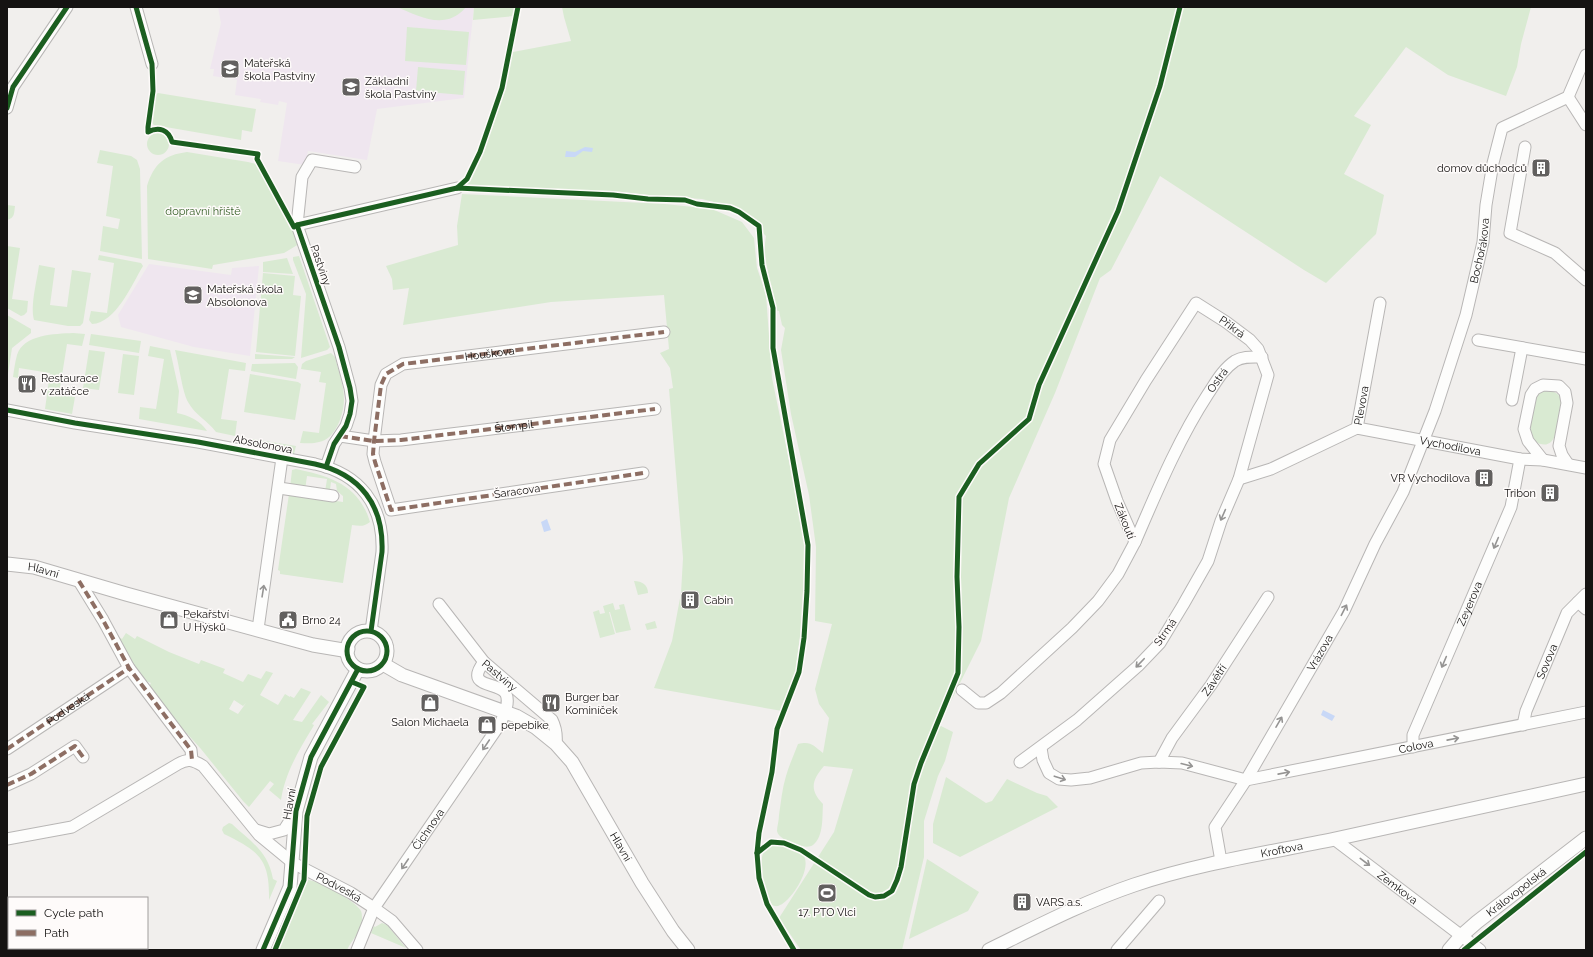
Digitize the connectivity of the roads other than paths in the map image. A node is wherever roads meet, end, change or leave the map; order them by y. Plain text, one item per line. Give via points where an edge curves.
1 (67, 7) edge
2 (136, 7) edge
3 (1586, 55) edge
4 (152, 64) dead end
5 (1568, 97) junction
6 (7, 108) edge
7 (1586, 125) edge
8 (1525, 147) dead end
9 (354, 167) dead end
10 (458, 188) dead end
11 (297, 224) junction
12 (1586, 280) edge
13 (1196, 303) joint
14 (1380, 303) dead end
15 (664, 332) dead end
16 (1478, 340) dead end
17 (1522, 348) junction
18 (1262, 357) junction
19 (1586, 359) edge
20 (1512, 400) dead end
21 (655, 409) dead end
22 (7, 410) edge
23 (1357, 428) junction
24 (340, 436) junction
25 (1424, 440) junction
26 (374, 441) junction
27 (282, 458) junction
28 (1520, 459) junction
29 (1543, 460) junction
30 (1568, 464) junction
31 (326, 467) junction
32 (1586, 468) edge
33 (643, 473) dead end
34 (1239, 479) junction
35 (278, 488) junction
36 (333, 496) dead end
37 (1135, 542) junction
38 (7, 564) edge
39 (78, 581) junction
40 (1268, 597) dead end
41 (1583, 601) edge
42 (439, 604) dead end
43 (258, 629) junction
44 (371, 631) junction
45 (348, 649) junction
46 (484, 662) junction
47 (383, 664) junction
48 (129, 668) junction
49 (358, 669) junction
50 (962, 690) dead end
51 (505, 711) junction
52 (1586, 712) edge
53 (1523, 725) junction
54 (556, 744) junction
55 (1413, 747) junction
56 (1041, 748) junction
57 (7, 749) edge
58 (83, 758) dead end
59 (192, 760) junction
60 (1020, 762) dead end
61 (1159, 762) junction
62 (1246, 780) junction
63 (1586, 784) edge
64 (7, 785) edge
65 (296, 811) junction
66 (256, 830) junction
67 (1586, 838) edge
68 (7, 839) edge
69 (1334, 839) junction
70 (1220, 861) junction
71 (293, 863) junction
72 (1158, 901) dead end
73 (374, 908) junction
74 (1461, 936) junction
75 (264, 950) edge
76 (357, 950) edge
77 (417, 950) edge
78 (688, 950) edge
79 (989, 950) edge
80 (1117, 950) edge
81 (1449, 950) edge
82 (1480, 950) edge

1 - 6 street via 13,87
2 - 4 street
3 - 5 street
5 - 7 street
5 - 25 street, Bochořákova via 1502,128 1493,163 1483,242 1466,315
8 - 12 street via 1510,233 1555,253
9 - 11 street, Pastviny via 312,160 302,177
10 - 11 street
11 - 24 street, Pastviny via 339,347 350,388 350,414
13 - 18 street, Příkrá via 1250,340
13 - 37 street, Zákoutí via 1110,440 1104,464
14 - 23 street, Plevova
15 - 26 street, Houškova via 403,364 386,374 381,384
16 - 17 street
17 - 19 street
17 - 20 street
18 - 34 street via 1268,375
18 - 37 street, Ostrá via 1243,357 1220,375 1194,415
21 - 26 street, Štompil
22 - 27 street, Absolonova
23 - 25 street, Vychodilova
23 - 34 street, Plevova via 1271,469
24 - 26 street
24 - 31 street, Pastviny
25 - 28 street, Vychodilova
62 -> 25 street, Vrázova via 1344,611 1403,492
26 - 33 street, Šaracova via 373,454 391,510
27 - 31 street, Absolonova
27 - 35 street, Absolonova
28 - 29 street, Vychodilova
28 -> 55 street, Zeyerova via 1511,507 1413,735
29 - 30 street, Vychodilova
29 - 30 street via 1528,441 1524,428 1531,395 1535,388 1544,385 1559,386 1565,392 1567,403 1559,446
30 - 32 street, Vychodilova
31 - 44 street, Absolonova via 342,473 363,490 371,500 380,523 383,540
34 -> 56 street, Strmá via 1208,561 1160,643 1108,694
35 - 36 street
43 -> 35 street, Absolonova
37 - 50 street, Zákoutí via 1118,574 1098,601 1001,693 986,703 978,703
38 - 39 street, Hlavní via 34,567
39 - 43 street, Hlavní
39 - 48 street
40 - 61 street, Závětří via 1211,685 1172,738
41 - 53 street, Sovova via 1567,613 1526,711
42 - 46 street, Pastviny
43 - 45 street, Hlavní via 313,645
44 - 45 street via 357,634 349,643
44 - 47 street via 381,637 387,647
45 - 49 street via 350,660
46 - 51 street via 479,677 488,686 504,690
46 - 54 street, Pastviny via 551,719 556,726
47 - 49 street via 371,670
47 - 51 street, Hlavní via 402,675
48 - 57 street, Podveská
48 - 59 street via 191,750
49 - 65 street, Hlavní via 311,757
51 - 54 street, Hlavní via 527,721
51 -> 73 street, Čichnova via 500,724
52 - 53 street, Colova
55 -> 53 street, Colova
54 - 78 street, Hlavní via 572,762 642,883
62 -> 55 street, Colova
56 - 60 street, Strmá
56 -> 61 street via 1049,773 1059,779 1090,778 1141,763
58 - 64 street via 75,746 31,774
59 - 66 street, Podveská via 203,766
59 - 68 street via 185,760 72,827
61 -> 62 street via 1182,763
62 - 70 street, Vrázova via 1215,827
63 - 69 street, Kroftova
65 - 66 street via 284,830 269,834
65 - 71 street, Hlavní
66 - 71 street, Podveská
67 - 74 street, Královopolská
69 - 70 street, Kroftova
69 -> 74 street, Zemkova
70 - 79 street, Kroftova via 1123,889 1054,918
71 - 73 street, Podveská
71 - 75 street, Hlavní via 290,887
72 - 80 street
73 - 76 street, Čichnova
73 - 77 street, Podveská via 392,922
74 - 81 street, Královopolská
74 - 82 street, Zemkova

